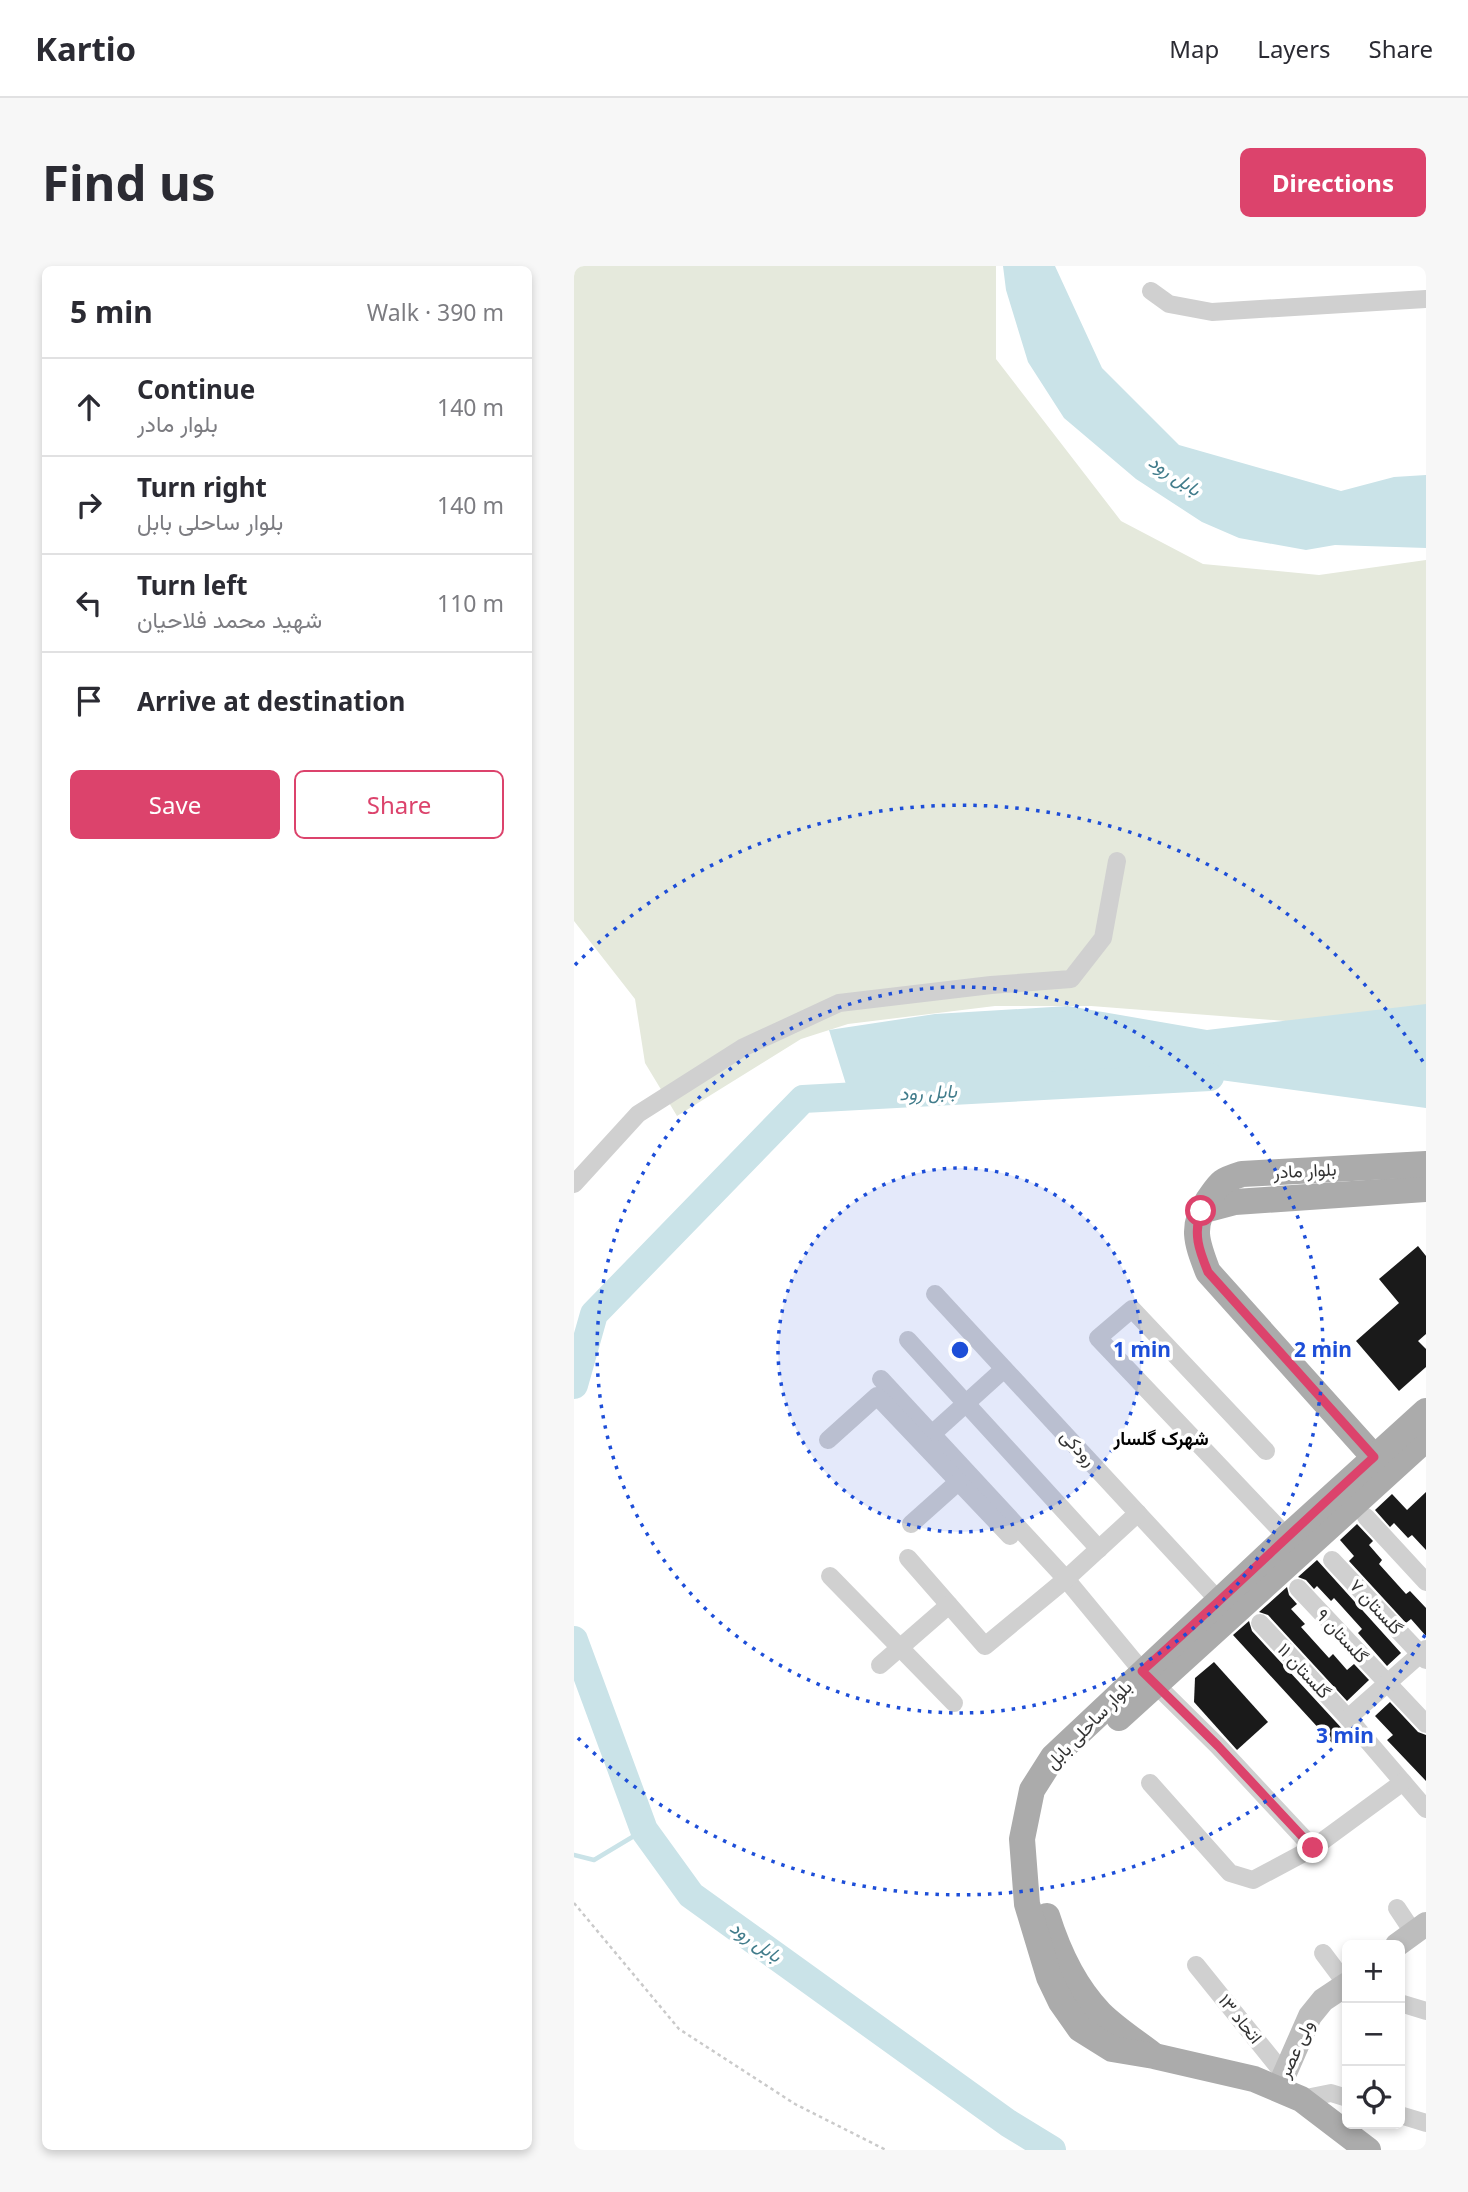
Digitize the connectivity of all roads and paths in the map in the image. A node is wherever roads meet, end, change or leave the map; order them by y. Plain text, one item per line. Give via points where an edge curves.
1 (1151, 290) dead end
2 (1426, 299) edge
3 (1117, 861) dead end
4 (1426, 1164) edge
5 (574, 1184) edge
6 (1426, 1189) edge
7 (1201, 1211) junction
8 (935, 1294) dead end
9 (908, 1340) dead end
10 (1004, 1368) junction
11 (881, 1380) dead end
12 (966, 1404) junction
13 (1426, 1411) edge
14 (932, 1434) junction
15 (1426, 1439) edge
16 (828, 1440) dead end
17 (1266, 1451) dead end
18 (1374, 1457) junction
19 (958, 1482) junction
20 (1138, 1513) junction
21 (1367, 1517) dead end
22 (912, 1524) dead end
23 (1287, 1536) junction
24 (1099, 1549) junction
25 (908, 1558) dead end
26 (1332, 1560) dead end
27 (830, 1576) dead end
28 (1066, 1579) junction
29 (1426, 1582) edge
30 (1298, 1588) dead end
31 (1220, 1602) junction
32 (949, 1605) junction
33 (1260, 1623) dead end
34 (899, 1649) junction
35 (1424, 1655) edge
36 (880, 1665) dead end
37 (1149, 1678) junction
38 (1386, 1684) junction
39 (954, 1703) dead end
40 (1348, 1718) junction
41 (1426, 1724) edge
42 (1403, 1782) junction
43 (1150, 1783) dead end
44 (1426, 1809) edge
45 (1313, 1848) junction
46 (574, 1903) edge
47 (1397, 1908) dead end
48 (1412, 1934) edge
49 (1323, 1953) dead end
50 (1196, 1965) dead end
51 (1342, 1978) edge
52 (1342, 1988) edge
53 (1405, 2005) edge
54 (1426, 2011) edge
55 (1288, 2087) junction
56 (1342, 2096) edge
57 (1405, 2117) edge
58 (1426, 2123) edge
59 (886, 2150) edge
60 (1368, 2150) edge

1 - 2 street via 1168,304 1212,312
3 - 5 street via 1103,938 1071,979 839,1003 742,1048 638,1114
4 - 7 main road, بلوار مادر via 1242,1174 1222,1181
6 - 7 main road, بلوار مادر via 1235,1202
7 - 18 main road, بلوار مادر via 1197,1244 1208,1272
8 - 10 street, رودکی
9 - 12 street
10 - 12 street
10 - 20 street, رودکی
11 - 14 street
12 - 14 street
12 - 24 street
13 - 18 main road, بلوار ساحلی بابل
14 - 28 street
15 - 37 main road, بلوار ساحلی بابل
16 - 19 street via 877,1396
17 - 23 street via 1132,1309 1098,1338
18 - 23 main road, بلوار ساحلی بابل
19 - 22 street
19 - 28 street via 1046,1575
20 - 24 street
20 - 31 street, رودکی
21 - 29 street
23 - 31 main road, بلوار ساحلی بابل
24 - 28 street
25 - 32 street
26 - 35 street, گلستان ۷
27 - 34 street
28 - 32 street via 985,1646
28 - 37 street
30 - 38 street, گلستان ۹
31 - 37 main road, بلوار ساحلی بابل
32 - 34 street
33 - 40 street, گلستان ۱۱
34 - 36 street
34 - 39 street
35 - 38 street
37 - 45 street
37 - 55 main road, بلوار ساحلی بابل via 1043,1797 1035,1836 1036,1863 1050,1927 1071,1975 1072,1998 1101,2014 1154,2056
38 - 40 street
38 - 41 street, گلستان ۹
40 - 42 street, گلستان ۱۱
42 - 44 street, گلستان ۱۱
42 - 45 street
43 - 45 street via 1230,1873 1253,1880
46 - 59 path via 679,2029 795,2104
47 - 48 street
49 - 51 street
50 - 55 street, اتحاد ۱۳
52 - 55 main road, ولی عصر via 1310,2016
53 - 54 street
55 - 56 street
55 - 60 main road, بلوار ساحلی بابل
57 - 58 street

